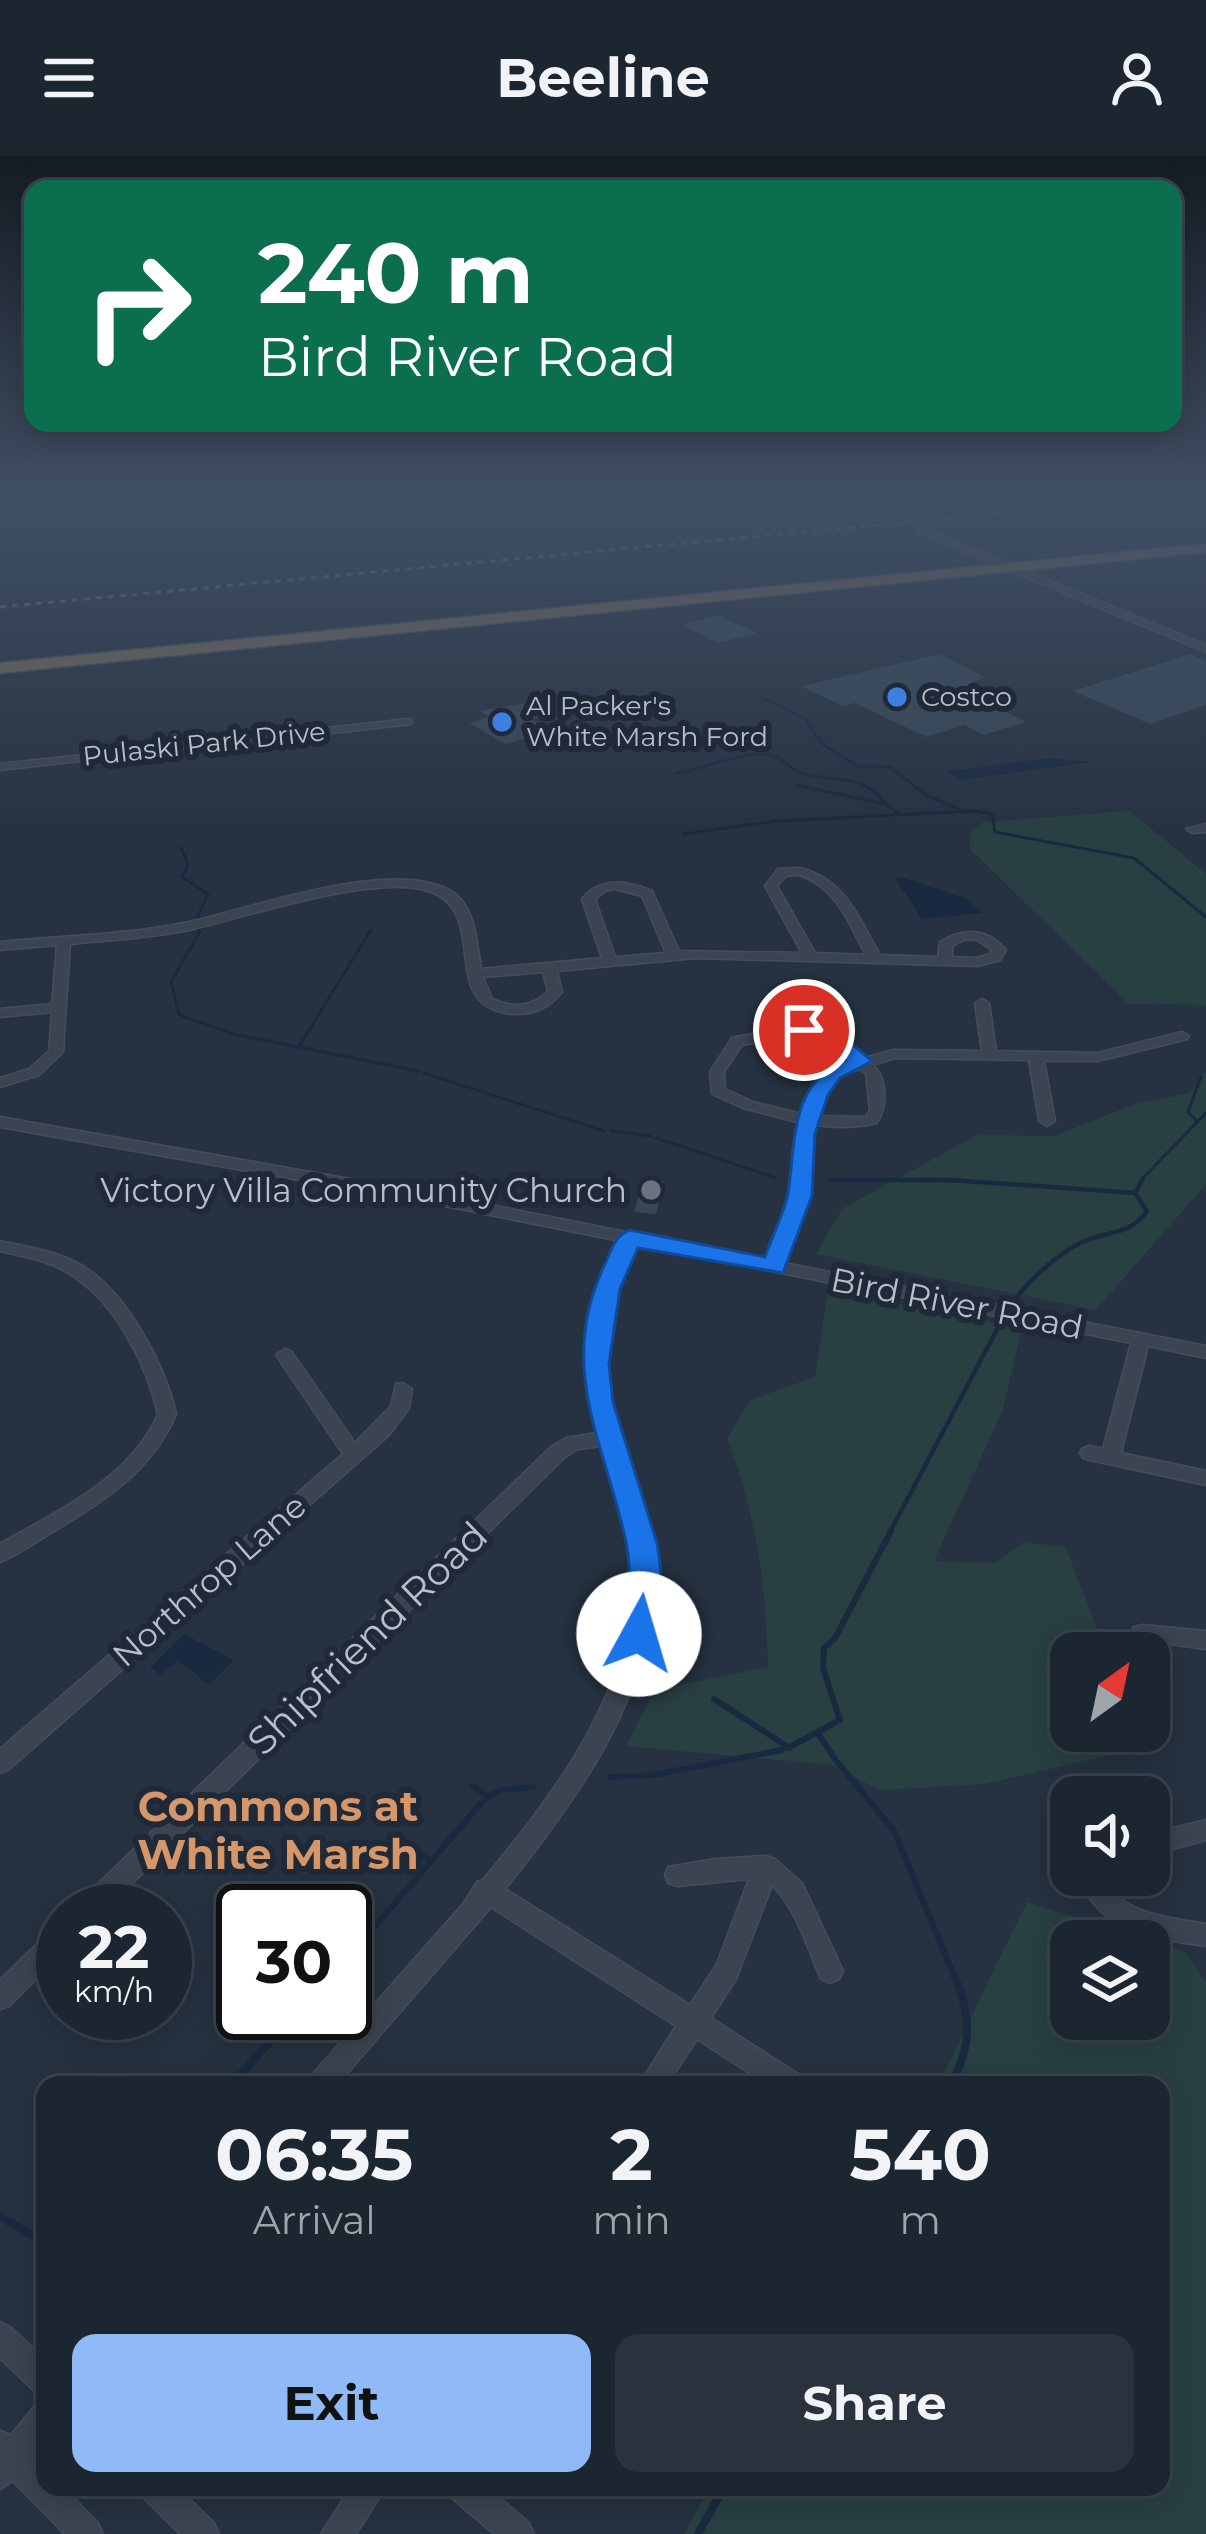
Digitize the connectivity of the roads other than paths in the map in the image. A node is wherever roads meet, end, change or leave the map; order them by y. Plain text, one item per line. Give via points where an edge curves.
1 (586, 607) edge
2 (1102, 607) edge
3 (1206, 649) edge
4 (0, 665) edge
5 (408, 722) dead end
6 (0, 767) edge
7 (64, 940) junction
8 (0, 946) edge
9 (674, 955) junction
10 (811, 956) junction
11 (875, 958) junction
12 (610, 961) junction
13 (945, 961) dead end
14 (549, 967) junction
15 (476, 974) junction
16 (982, 1003) dead end
17 (60, 1007) junction
18 (0, 1013) edge
19 (1182, 1036) dead end
20 (990, 1057) junction
21 (1036, 1058) junction
22 (861, 1061) junction
23 (0, 1083) edge
24 (808, 1118) junction
25 (1048, 1121) dead end
26 (0, 1122) edge
27 (630, 1238) junction
28 (0, 1246) edge
29 (774, 1267) junction
30 (1141, 1339) junction
31 (1206, 1352) edge
32 (285, 1355) dead end
33 (404, 1389) dead end
34 (608, 1438) junction
35 (353, 1454) junction
36 (1206, 1478) edge
37 (0, 1554) edge
38 (1170, 1636) edge
39 (1206, 1640) edge
40 (0, 1762) edge
41 (1206, 1830) edge
42 (1170, 1839) edge
43 (766, 1867) junction
44 (677, 1875) dead end
45 (115, 1884) edge
46 (486, 1889) junction
47 (1101, 1896) edge
48 (1206, 1935) edge
49 (36, 1962) edge
50 (830, 1971) dead end
51 (0, 1997) edge
52 (696, 2024) junction
53 (328, 2076) edge
54 (658, 2076) edge
55 (778, 2076) edge
56 (0, 2337) edge
57 (36, 2371) edge
58 (36, 2427) edge
59 (4, 2459) edge
60 (36, 2488) edge
61 (45, 2496) edge
62 (164, 2496) edge
63 (364, 2496) edge
64 (474, 2496) edge
65 (87, 2534) edge
66 (203, 2534) edge
67 (337, 2534) edge
68 (518, 2534) edge

1 - 4 highway
2 - 3 street
5 - 6 street, Pulaski Park Drive
7 - 8 street
7 - 15 street via 183,927 311,894 416,885 458,903
7 - 17 street
9 - 10 street
9 - 12 street
9 - 12 street via 647,894 613,885 588,899
10 - 11 street
10 - 11 street via 771,886 782,872 827,879
11 - 13 street
12 - 14 street
14 - 15 street
14 - 15 street via 554,995 523,1010 486,1002
16 - 20 street
17 - 18 street
17 - 23 street via 51,1059
19 - 21 street via 1113,1055
20 - 21 street
20 - 22 street via 915,1052
21 - 25 street
22 - 24 street via 826,1080
22 - 24 street via 875,1079 877,1115 854,1125
22 - 24 street via 804,1030 730,1046 714,1079 717,1091
24 - 29 street via 800,1196
26 - 27 street, Bird River Road
27 - 29 street, Bird River Road
27 - 34 street via 600,1318 596,1364
28 - 37 street via 92,1280 152,1371 167,1414 134,1466
29 - 30 street, Bird River Road
30 - 31 street, Bird River Road
30 - 36 street via 1100,1455
32 - 35 street
33 - 35 street, Northrop Lane via 393,1418
34 - 45 street, Shipfriend Road via 558,1452
34 - 46 street via 646,1571 634,1657 582,1766
35 - 40 street, Northrop Lane
38 - 39 street
41 - 42 street
43 - 44 street
43 - 50 street via 795,1888
43 - 52 street via 727,1971
46 - 52 street
46 - 53 street
47 - 48 street via 1110,1910 1144,1925
49 - 51 street
52 - 54 street
52 - 55 street
56 - 57 street
58 - 59 street
59 - 60 street
61 - 65 street
62 - 66 street
63 - 67 street
64 - 68 street

